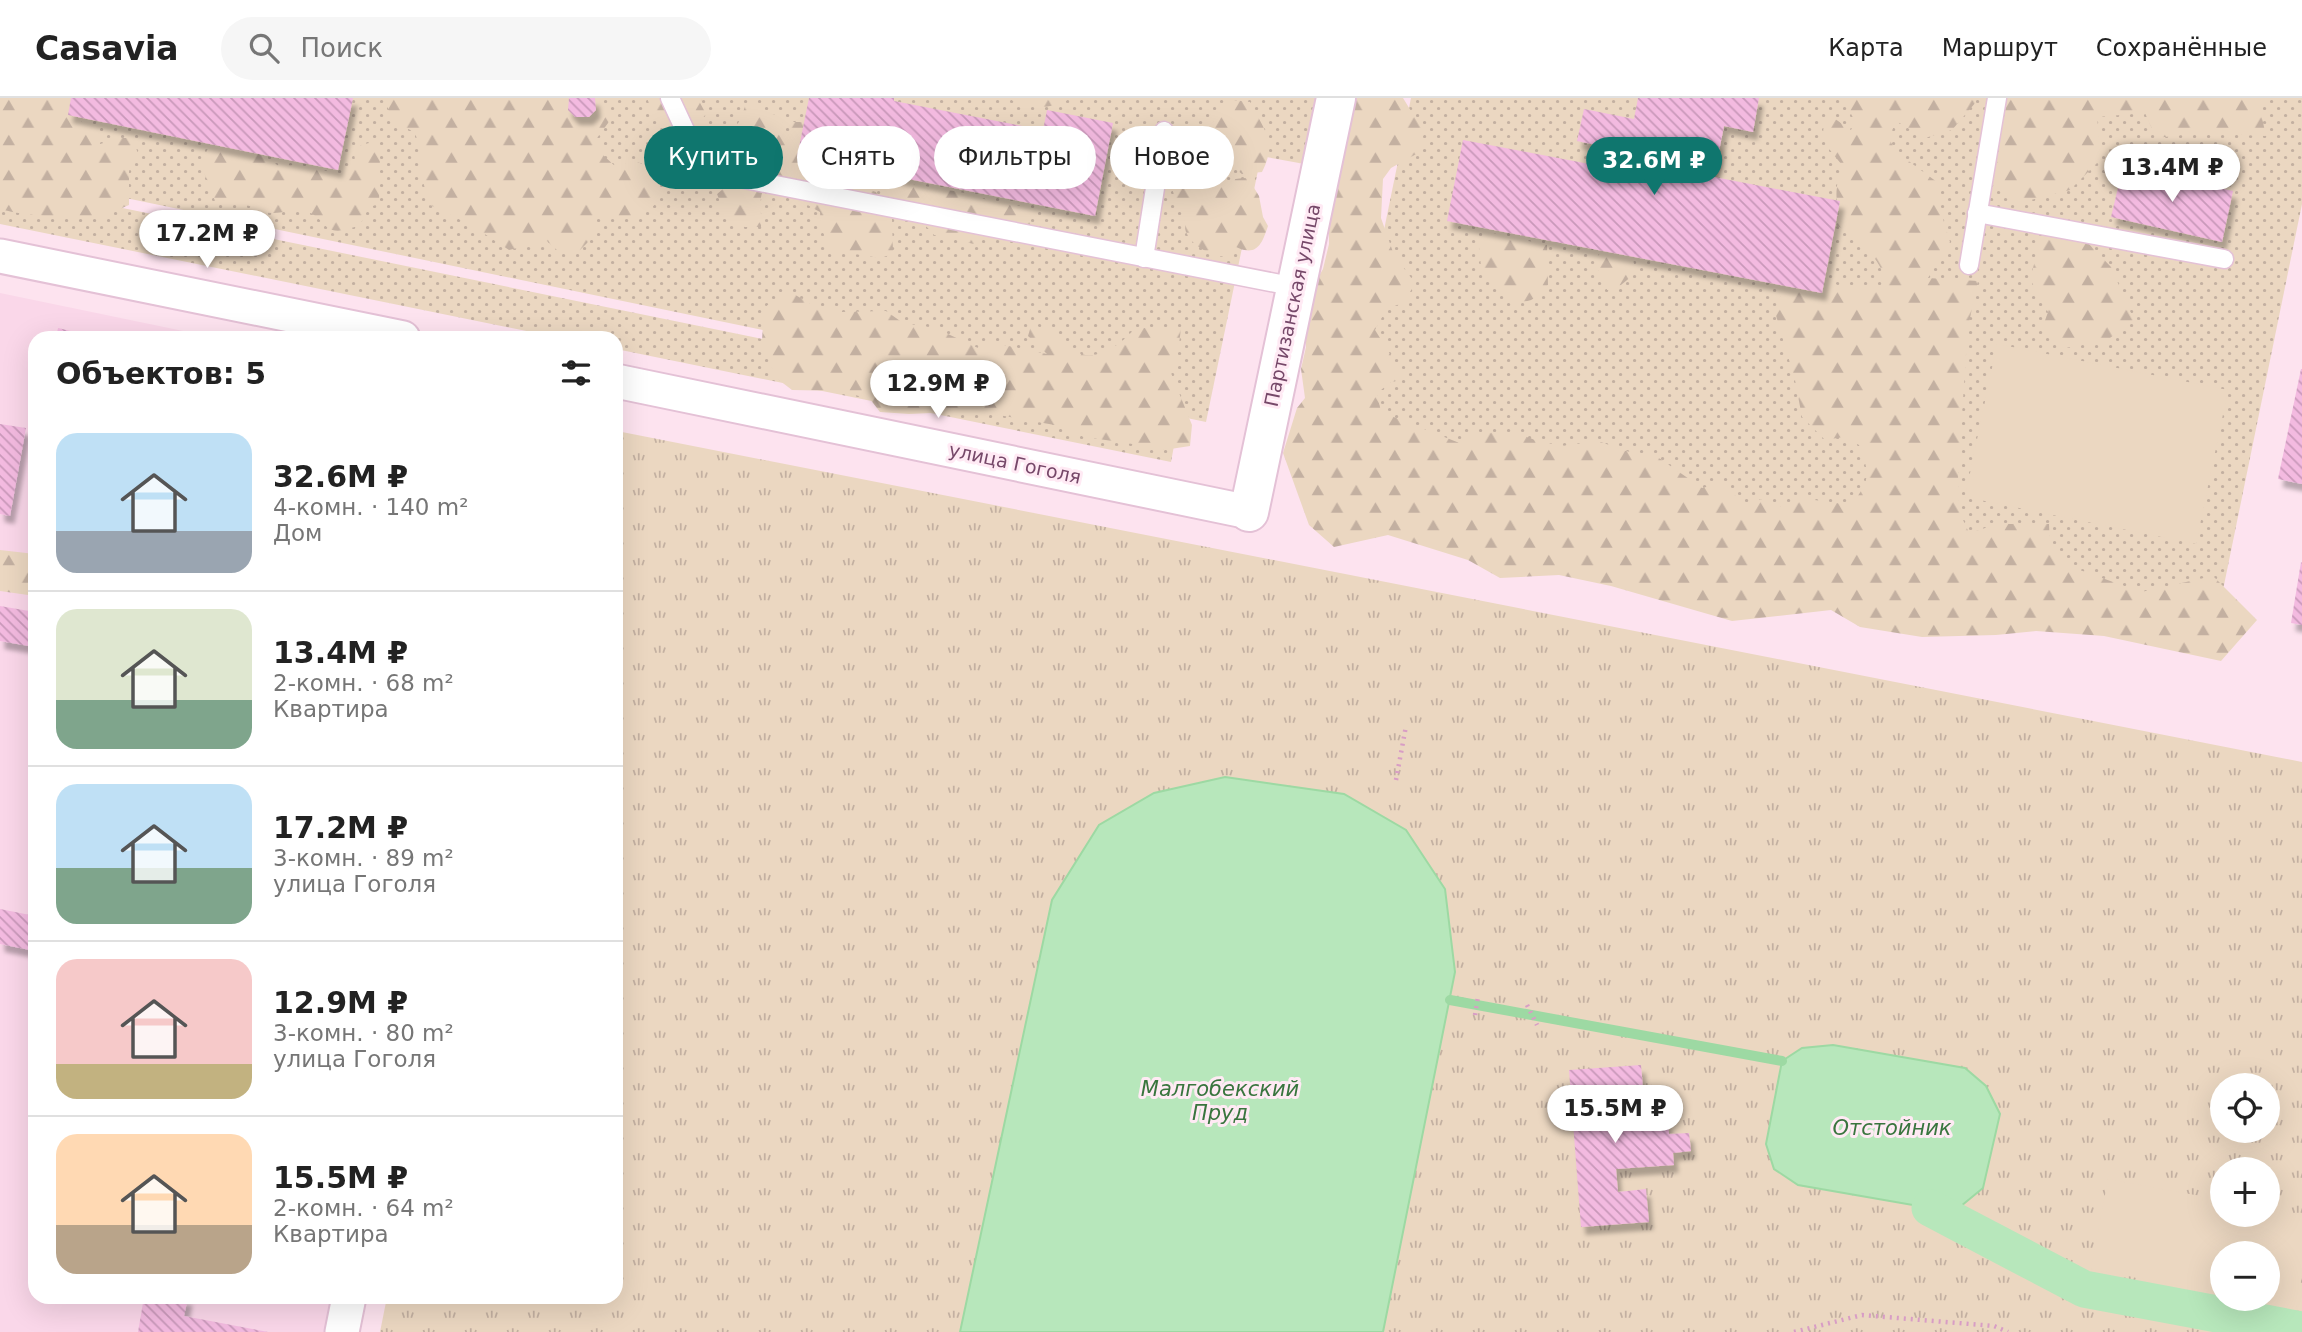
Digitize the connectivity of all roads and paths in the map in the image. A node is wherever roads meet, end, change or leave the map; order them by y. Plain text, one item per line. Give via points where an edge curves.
1 (670, 98) edge
2 (1336, 98) edge
3 (1997, 98) edge
4 (1155, 189) edge
5 (1977, 213) junction
6 (0, 256) edge
7 (1144, 258) junction
8 (2224, 259) dead end
9 (1969, 265) dead end
10 (1296, 287) junction
11 (369, 331) edge
12 (623, 382) edge
13 (1249, 512) joint
14 (1406, 726) dead end
15 (1396, 780) dead end
16 (1478, 997) dead end
17 (1527, 1004) dead end
18 (1475, 1015) dead end
19 (1537, 1025) dead end
20 (348, 1304) edge
21 (342, 1332) edge
22 (1794, 1332) edge
23 (2008, 1332) edge

1 - 7 lane via 704,171
2 - 10 street, Партизанская улица
3 - 5 lane
4 - 7 lane
5 - 8 lane
5 - 9 lane
6 - 11 street
7 - 10 lane
10 - 13 street, Партизанская улица
12 - 13 street, улица Гоголя
14 - 15 path
16 - 18 path
17 - 19 path
20 - 21 street
22 - 23 path via 1862,1315 1994,1326

